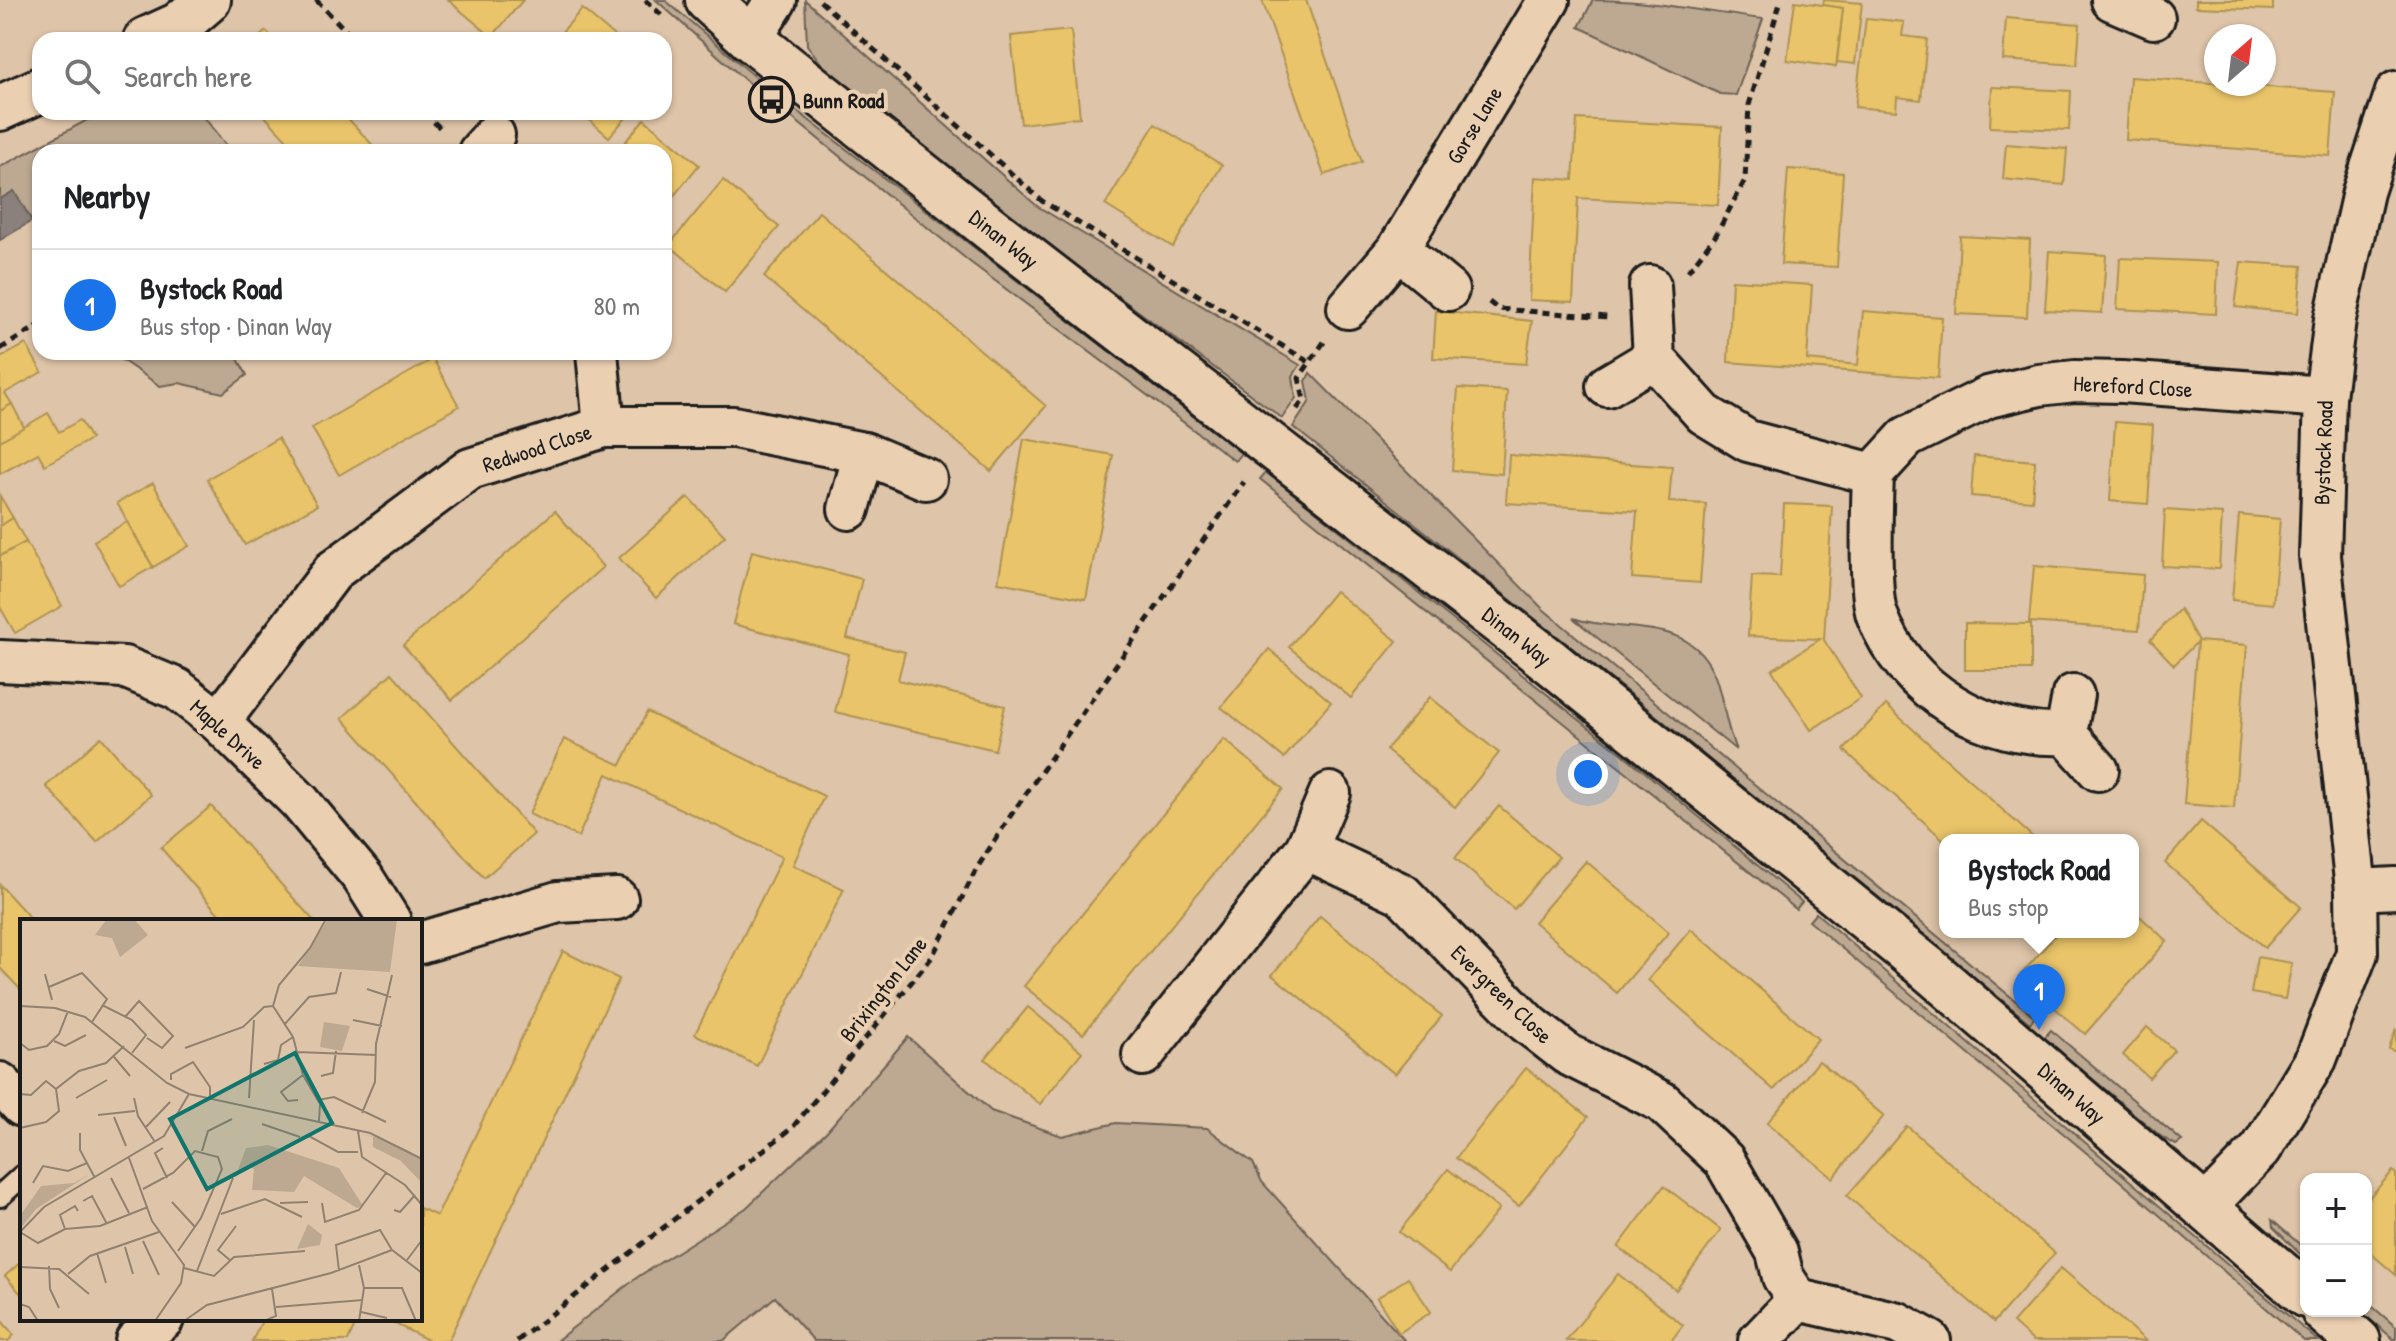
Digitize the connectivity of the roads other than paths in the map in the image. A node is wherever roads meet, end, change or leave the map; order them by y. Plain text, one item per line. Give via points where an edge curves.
1 (208, 0) edge
2 (776, 0) edge
3 (1549, 0) edge
4 (2112, 0) edge
5 (692, 14) edge
6 (2154, 18) dead end
7 (164, 32) edge
8 (751, 39) junction
9 (2396, 92) edge
10 (32, 94) edge
11 (0, 108) edge
12 (1398, 249) junction
13 (1448, 290) road end
14 (1348, 308) dead end
15 (598, 360) edge
16 (1607, 386) dead end
17 (2325, 397) junction
18 (604, 427) junction
19 (864, 453) junction
20 (1873, 474) junction
21 (926, 479) dead end
22 (849, 509) dead end
23 (0, 661) edge
24 (2073, 695) dead end
25 (219, 722) junction
26 (2066, 734) junction
27 (2098, 770) dead end
28 (1330, 793) dead end
29 (1306, 849) junction
30 (2396, 888) edge
31 (2356, 890) junction
32 (617, 899) dead end
33 (389, 919) edge
34 (422, 942) edge
35 (1143, 1055) dead end
36 (0, 1083) edge
37 (20, 1104) edge
38 (20, 1178) edge
39 (0, 1196) edge
40 (2205, 1207) junction
41 (2300, 1290) edge
42 (1798, 1300) junction
43 (2331, 1317) edge
44 (161, 1321) edge
45 (136, 1341) edge
46 (1759, 1341) edge
47 (1930, 1341) edge
48 (2358, 1341) edge

1 - 7 street
2 - 8 street
3 - 12 street, Gorse Lane
4 - 6 street
5 - 8 street, Dinan Way
8 - 40 street, Dinan Way via 1551,662 1926,967
9 - 17 street, Bystock Road via 2363,192 2335,319
10 - 11 street
12 - 13 street
12 - 14 street, Gorse Lane
15 - 18 street
16 - 20 street via 1652,316 1704,414 1748,441
17 - 20 street, Hereford Close via 2122,382 2039,385 1988,397 1907,437
17 - 31 street, Bystock Road via 2320,556
18 - 19 street, Redwood Close via 734,427
18 - 25 street, Redwood Close via 470,469 334,570
19 - 21 street, Redwood Close
19 - 22 street
20 - 26 street via 1876,613 1903,663 1949,705 2034,736
23 - 25 street, Maple Drive via 124,667 177,689
24 - 26 street
25 - 33 street, Maple Drive via 300,802 363,878
26 - 27 street
28 - 29 street
29 - 35 street
29 - 42 street, Evergreen Close via 1402,894 1526,1022 1567,1054 1662,1102 1724,1160
30 - 31 street
31 - 40 street, Bystock Road via 2357,953 2316,1059 2261,1149
32 - 34 street via 558,902
36 - 37 street
38 - 39 lane
40 - 41 street, Dinan Way
42 - 46 street
42 - 47 street via 1898,1323
43 - 48 street
44 - 45 street

